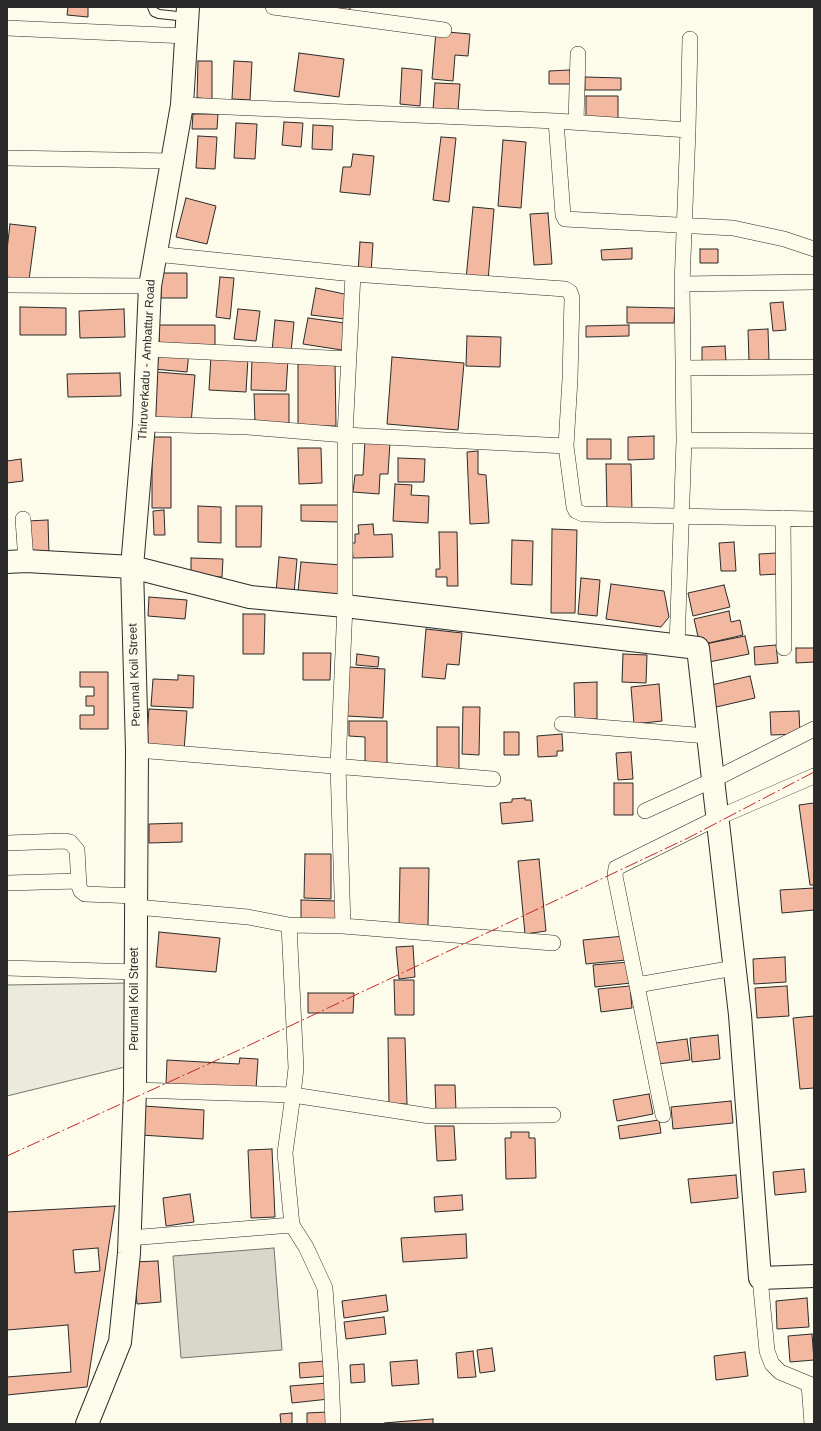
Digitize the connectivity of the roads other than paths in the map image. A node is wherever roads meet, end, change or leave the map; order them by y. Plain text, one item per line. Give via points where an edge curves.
1 (152, 7) edge
2 (273, 7) edge
3 (187, 20) edge
4 (7, 28) edge
5 (444, 30) dead end
6 (690, 39) dead end
7 (578, 54) dead end
8 (182, 105) junction
9 (556, 120) junction
10 (576, 122) junction
11 (688, 130) junction
12 (7, 158) edge
13 (172, 161) junction
14 (685, 224) junction
15 (814, 249) edge
16 (155, 254) junction
17 (353, 274) junction
18 (814, 282) edge
19 (682, 284) junction
20 (7, 285) edge
21 (150, 286) junction
22 (147, 348) junction
23 (349, 359) junction
24 (814, 367) edge
25 (683, 368) junction
26 (144, 424) junction
27 (345, 435) junction
28 (684, 440) junction
29 (814, 441) edge
30 (566, 446) junction
31 (682, 516) junction
32 (783, 518) junction
33 (23, 519) dead end
34 (814, 519) edge
35 (16, 562) edge
36 (132, 567) junction
37 (345, 606) junction
38 (677, 646) junction
39 (784, 648) dead end
40 (562, 724) dead end
41 (814, 729) edge
42 (707, 736) junction
43 (137, 750) junction
44 (338, 766) junction
45 (814, 776) edge
46 (493, 779) dead end
47 (712, 780) junction
48 (645, 811) dead end
49 (717, 818) junction
50 (7, 843) edge
51 (78, 881) junction
52 (7, 883) edge
53 (136, 902) junction
54 (289, 925) junction
55 (343, 926) junction
56 (553, 943) dead end
57 (7, 968) edge
58 (734, 968) junction
59 (136, 972) junction
60 (637, 985) junction
61 (135, 1090) junction
62 (292, 1095) junction
63 (552, 1114) dead end
64 (663, 1115) dead end
65 (292, 1224) junction
66 (129, 1238) junction
67 (814, 1276) edge
68 (760, 1278) junction
69 (811, 1384) edge
70 (87, 1424) edge
71 (333, 1424) edge
72 (812, 1424) edge

1 - 3 lane via 154,12 159,14
2 - 5 street
3 - 4 street
3 - 8 street, Thiruverkadu - Ambattur Road
6 - 11 street
7 - 10 street
8 - 9 street
8 - 13 street, Thiruverkadu - Ambattur Road
9 - 10 street
9 - 14 street via 565,219
10 - 11 street
11 - 14 street
12 - 13 street
13 - 16 street, Thiruverkadu - Ambattur Road
14 - 15 street via 733,228 784,239
14 - 19 street
16 - 17 street
16 - 21 street, Thiruverkadu - Ambattur Road
17 - 23 street
17 - 30 street via 565,289 570,292 570,379
18 - 19 street
19 - 25 street
20 - 21 street
21 - 22 street, Thiruverkadu - Ambattur Road
22 - 23 street
22 - 26 street, Thiruverkadu - Ambattur Road
23 - 27 street
24 - 25 street
25 - 28 street
26 - 27 street via 248,427
26 - 36 street, Thiruverkadu - Ambattur Road
27 - 30 street
27 - 37 street
28 - 29 street
28 - 31 street
30 - 31 street via 574,507 578,513
31 - 32 street
31 - 38 street
32 - 34 street
32 - 39 street
33 - 35 street
35 - 36 street
36 - 37 street via 250,597
36 - 43 street, Perumal Koil Street
37 - 38 street
37 - 44 street
38 - 42 street via 698,648
40 - 42 street
41 - 47 street
42 - 47 street
43 - 44 street
43 - 53 street, Perumal Koil Street
44 - 46 street
44 - 55 street
45 - 49 street
47 - 48 street
47 - 49 street
49 - 58 street
49 - 60 street via 616,868 615,876
50 - 51 street via 70,842 77,850
51 - 52 street
51 - 53 street via 81,891 86,894
53 - 54 street
53 - 59 street, Perumal Koil Street
54 - 55 street
54 - 62 street via 296,1068
55 - 56 street
57 - 59 street
58 - 60 street
58 - 68 street via 740,1015
59 - 61 street, Perumal Koil Street
60 - 64 street
61 - 62 street
61 - 66 street, Perumal Koil Street
62 - 63 street via 430,1116
62 - 65 street via 285,1153
65 - 66 street
65 - 71 street via 325,1288
66 - 70 street, Perumal Koil Street via 120,1342
67 - 68 street
68 - 69 street via 767,1351 772,1364 788,1377
69 - 72 street

